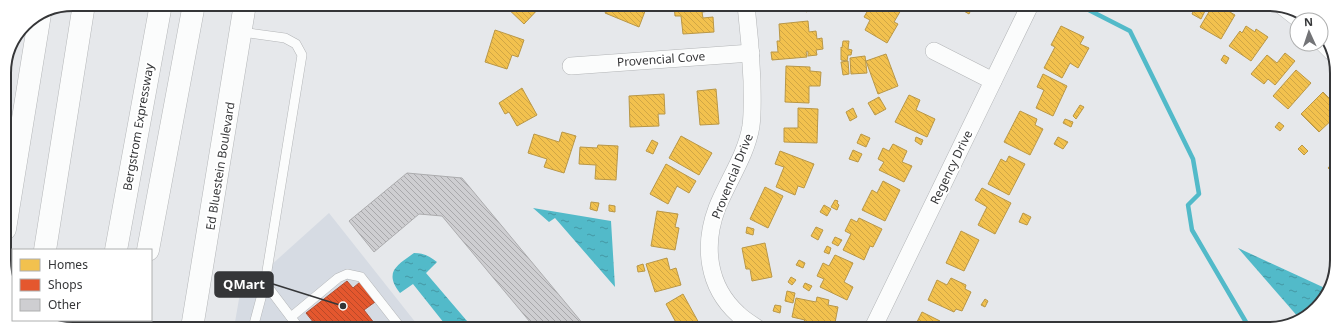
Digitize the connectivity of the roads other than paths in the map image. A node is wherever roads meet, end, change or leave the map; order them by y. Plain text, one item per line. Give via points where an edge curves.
1 (73, 11) edge
2 (83, 11) edge
3 (160, 11) edge
4 (193, 11) edge
5 (245, 11) edge
6 (747, 11) edge
7 (1027, 11) edge
8 (39, 21) edge
9 (242, 32) junction
10 (75, 50) junction
11 (934, 51) dead end
12 (751, 53) junction
13 (571, 66) dead end
14 (993, 80) junction
15 (11, 192) edge
16 (45, 249) edge
17 (116, 249) edge
18 (148, 249) edge
19 (265, 283) junction
20 (291, 317) junction
21 (193, 322) edge
22 (255, 322) edge
23 (295, 322) edge
24 (396, 322) edge
25 (749, 322) edge
26 (876, 322) edge

1 - 10 main road
2 - 10 main road
3 - 17 main road, Bergstrom Expressway
4 - 18 main road
5 - 9 main road, Ed Bluestein Boulevard
6 - 12 street, Provencial Drive
7 - 14 street, Regency Drive
8 - 15 main road
9 - 19 lane via 285,38 296,44 302,55
9 - 21 main road, Ed Bluestein Boulevard
10 - 16 main road
11 - 14 street
12 - 13 street, Provencial Cove
12 - 25 street, Provencial Drive via 751,127 742,156 717,208 708,252 713,278 723,298
14 - 26 street, Regency Drive
19 - 20 lane
19 - 22 lane
20 - 23 lane
20 - 24 lane via 338,278 347,274 361,277

